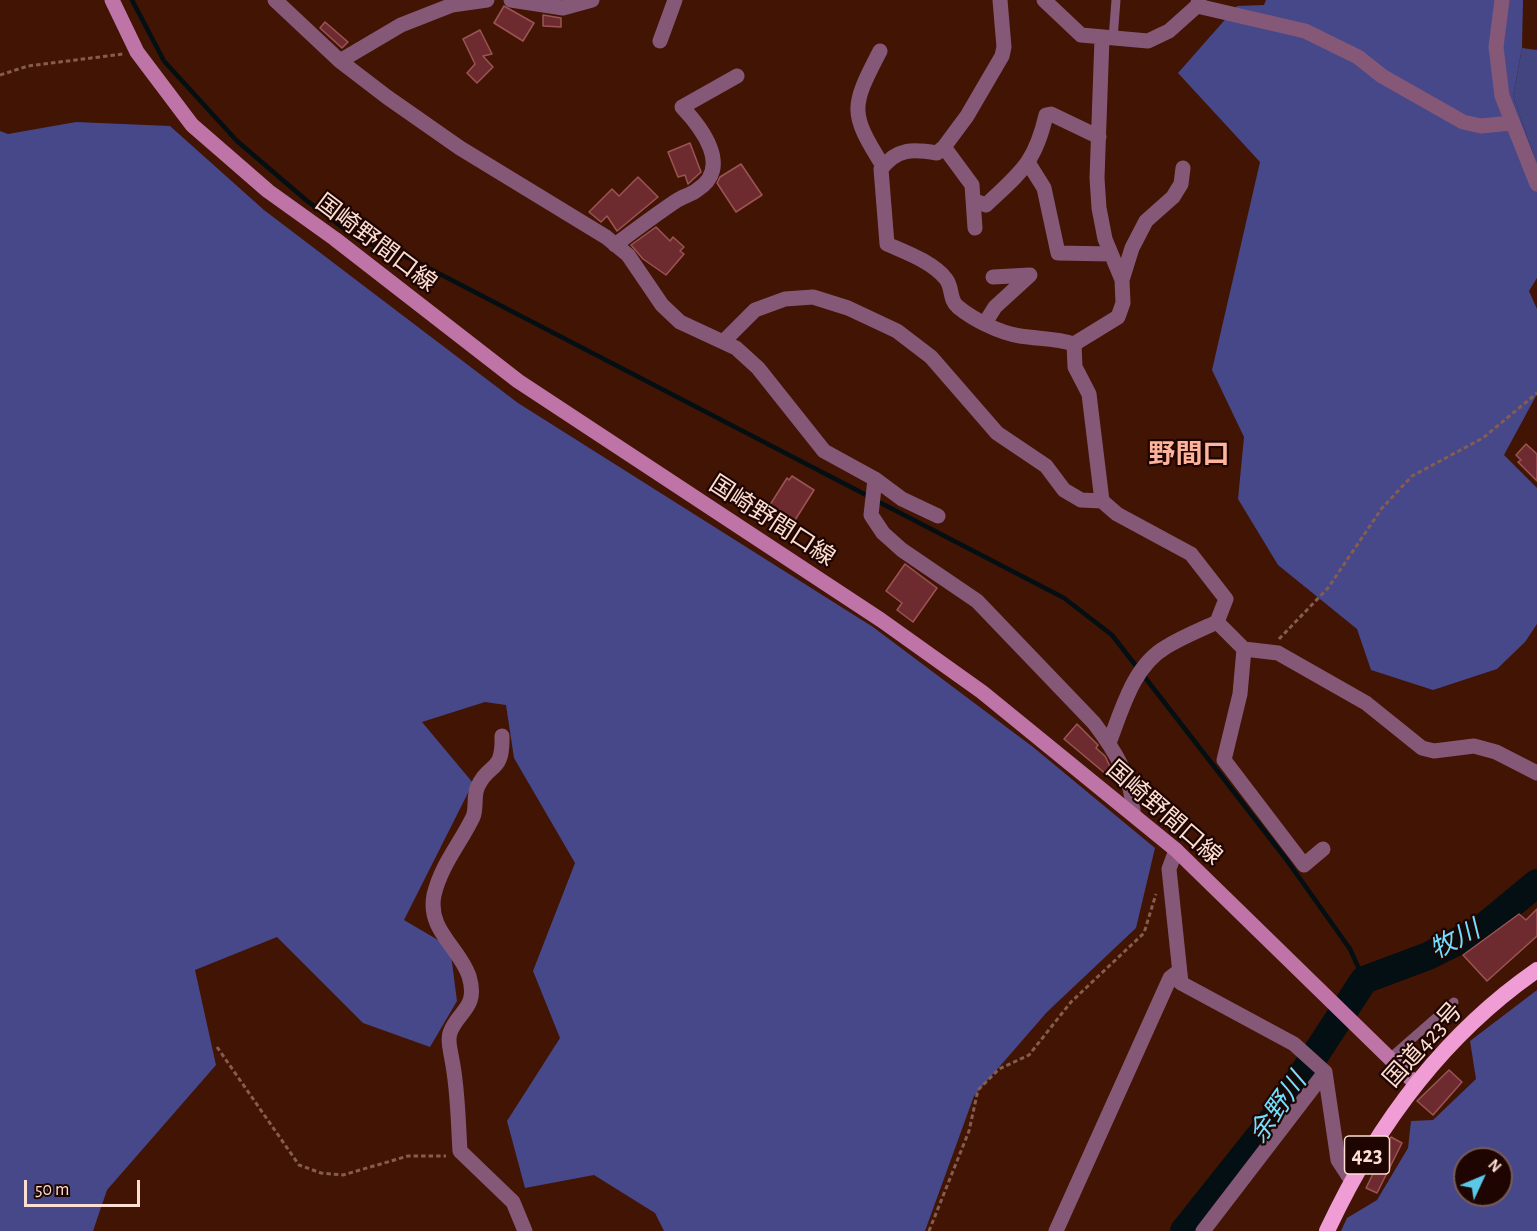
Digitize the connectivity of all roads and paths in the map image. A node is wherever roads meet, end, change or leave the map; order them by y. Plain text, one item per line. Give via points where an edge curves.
1 (112, 0) edge
2 (275, 0) edge
3 (487, 0) edge
4 (511, 0) edge
5 (675, 0) edge
6 (1000, 0) edge
7 (1044, 0) edge
8 (1116, 0) edge
9 (1502, 0) edge
10 (589, 1) edge
11 (1198, 3) edge
12 (1108, 39) junction
13 (660, 41) dead end
14 (880, 51) dead end
15 (137, 52) junction
16 (340, 61) junction
17 (0, 75) edge
18 (737, 76) dead end
19 (1511, 123) junction
20 (1099, 137) junction
21 (944, 147) junction
22 (1029, 164) junction
23 (883, 166) junction
24 (1183, 168) dead end
25 (1537, 184) edge
26 (975, 201) junction
27 (975, 228) dead end
28 (615, 245) junction
29 (1111, 254) junction
30 (993, 277) dead end
31 (1122, 280) junction
32 (985, 323) junction
33 (723, 342) junction
34 (1074, 344) junction
35 (1537, 393) edge
36 (875, 479) junction
37 (1102, 501) junction
38 (938, 516) dead end
39 (1217, 622) junction
40 (1244, 649) junction
41 (1267, 651) junction
42 (502, 736) dead end
43 (1109, 742) junction
44 (1537, 773) edge
45 (1133, 813) junction
46 (1323, 849) dead end
47 (1176, 850) junction
48 (1157, 891) dead end
49 (1179, 970) junction
50 (1537, 970) edge
51 (1454, 1002) dead end
52 (217, 1047) dead end
53 (1390, 1058) junction
54 (1325, 1072) junction
55 (1415, 1083) junction
56 (462, 1153) junction
57 (1351, 1180) junction
58 (525, 1231) edge
59 (929, 1231) edge
60 (1056, 1231) edge
61 (1203, 1231) edge
62 (1327, 1231) edge

1 - 15 main road, 国崎野間口線
2 - 16 street
3 - 16 street via 452,5 401,25
4 - 10 street via 563,8
5 - 13 street
6 - 21 street via 1002,56
7 - 12 street via 1081,35
8 - 12 lane
9 - 19 street via 1496,47 1502,96
11 - 12 street via 1169,31 1148,41
11 - 19 street via 1319,37 1462,122 1481,126
12 - 20 street
14 - 23 street via 862,87 857,112 861,131
15 - 17 path via 28,66
15 - 45 main road, 国崎野間口線 via 192,125 260,183 518,381 891,626 982,692
16 - 28 street via 460,148
18 - 28 street via 682,107 710,143 710,175 699,190 679,198
19 - 25 street
20 - 22 street via 1046,115
20 - 29 street via 1099,208
21 - 23 street via 937,153 911,148 898,152
21 - 26 street via 972,185
22 - 26 street via 986,205
22 - 29 street via 1044,188 1058,253
23 - 32 street via 887,244 946,278 957,307
24 - 31 street via 1181,184 1173,197 1146,221
26 - 27 street
28 - 33 street via 628,255 662,305 680,322
29 - 31 street
30 - 32 street via 1030,275 995,307
31 - 34 street via 1123,303 1118,316
32 - 34 street via 1017,336 1060,339
33 - 36 street via 758,368 824,451
33 - 37 street via 755,310 785,299 813,297 848,308 897,331 932,357 981,417 997,433 1046,466 1064,490 1081,500
34 - 37 street via 1075,367 1089,394
35 - 41 path via 1483,438 1412,476 1382,508 1328,588
36 - 38 street via 902,499
36 - 43 street via 871,515 883,533 977,601
37 - 39 street via 1117,514 1191,554 1226,600
39 - 40 street
39 - 43 street via 1164,648 1151,659 1132,685
40 - 41 street
40 - 46 street via 1240,694 1224,760 1304,865
41 - 44 street via 1278,653 1366,703 1422,748 1434,751 1474,746 1496,752
42 - 56 street via 500,762 477,786 474,816 450,853 434,895 439,930 468,974 471,991 469,1003 450,1032 449,1041
43 - 45 street via 1134,796
45 - 47 main road, 国崎野間口線
47 - 49 street via 1169,869
47 - 53 main road, 国崎野間口線
48 - 59 path via 1144,933 1071,1002 1029,1055 999,1069 978,1090 969,1131
49 - 54 street via 1180,983 1294,1044
49 - 60 street via 1170,978
50 - 55 highway, 国道423号 / 423 via 1473,1023
51 - 53 lane
52 - 56 path via 299,1165 343,1175 408,1156 457,1157
53 - 55 main road, 国崎野間口線
54 - 57 street via 1338,1160
54 - 61 street
55 - 57 highway, 国道423号 / 423
56 - 58 street via 513,1202
57 - 62 highway, 国道423号 / 423

